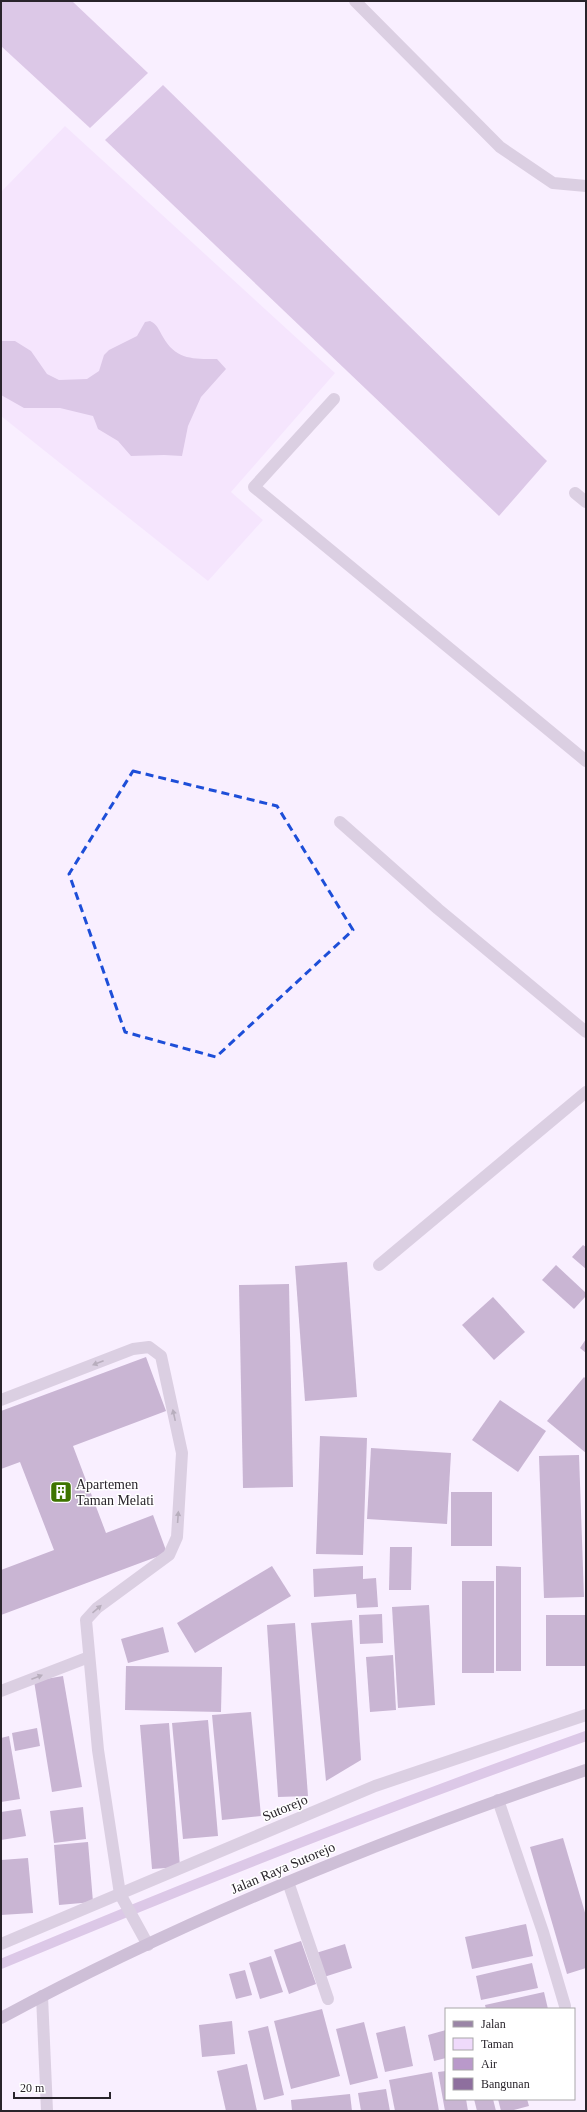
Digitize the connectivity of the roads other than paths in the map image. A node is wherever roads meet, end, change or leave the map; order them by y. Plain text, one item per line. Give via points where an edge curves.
1 (355, 1) edge
2 (586, 186) edge
3 (334, 399) dead end
4 (575, 493) dead end
5 (586, 502) edge
6 (586, 761) edge
7 (340, 822) dead end
8 (586, 1032) edge
9 (586, 1092) edge
10 (379, 1265) dead end
11 (1, 1400) edge
12 (89, 1657) junction
13 (1, 1691) edge
14 (586, 1715) edge
15 (586, 1770) edge
16 (498, 1800) junction
17 (288, 1882) junction
18 (123, 1899) junction
19 (145, 1940) junction
20 (1, 1944) edge
21 (42, 1996) junction
22 (328, 1999) dead end
23 (565, 2006) dead end
24 (1, 2018) edge
25 (48, 2111) edge

1 - 2 street via 500,147 553,183
3 - 6 street via 254,487
4 - 5 street
7 - 8 street via 438,909
9 - 10 street
12 -> 11 street via 86,1620 102,1604 169,1555 177,1537 182,1453 161,1356 149,1347 133,1349
13 -> 12 street
12 - 18 street via 98,1750
14 - 18 street, Sutorejo via 375,1786
15 - 16 main road, Jalan Raya Sutorejo
16 - 17 main road, Jalan Raya Sutorejo via 368,1848
16 - 23 street
17 - 19 main road, Jalan Raya Sutorejo
17 - 22 street
18 - 19 street
18 - 20 street, Sutorejo
19 - 21 main road, Jalan Raya Sutorejo
21 - 24 main road, Jalan Raya Sutorejo
21 - 25 street

